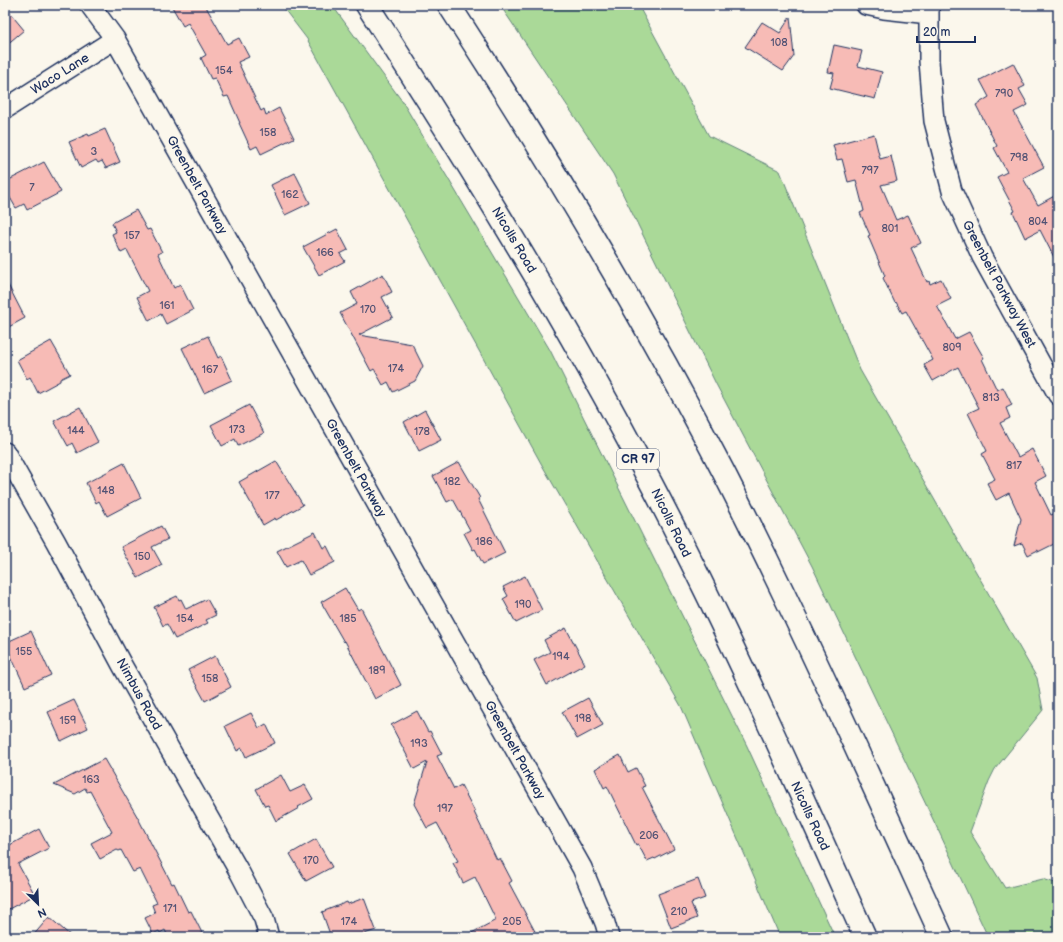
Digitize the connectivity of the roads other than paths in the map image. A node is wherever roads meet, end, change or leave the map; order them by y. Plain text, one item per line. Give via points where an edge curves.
1 (90, 5) edge
2 (367, 5) edge
3 (449, 5) edge
4 (866, 5) edge
5 (929, 10) edge
6 (115, 39) junction
7 (5, 109) edge
8 (1058, 395) edge
9 (5, 452) edge
10 (269, 937) edge
11 (609, 937) edge
12 (865, 937) edge
13 (942, 937) edge

1 - 6 street, Greenbelt Parkway
2 - 12 highway, Nicolls Road / CR 97 via 516,241 649,479 716,614
3 - 13 highway via 511,101 585,224 655,346 722,471 792,612
4 - 5 street via 884,9
5 - 8 street, Greenbelt Parkway West via 929,62 934,121 952,191 982,257
6 - 7 street, Waco Lane
6 - 11 street, Greenbelt Parkway via 582,868
9 - 10 street, Nimbus Road via 240,873 264,919

